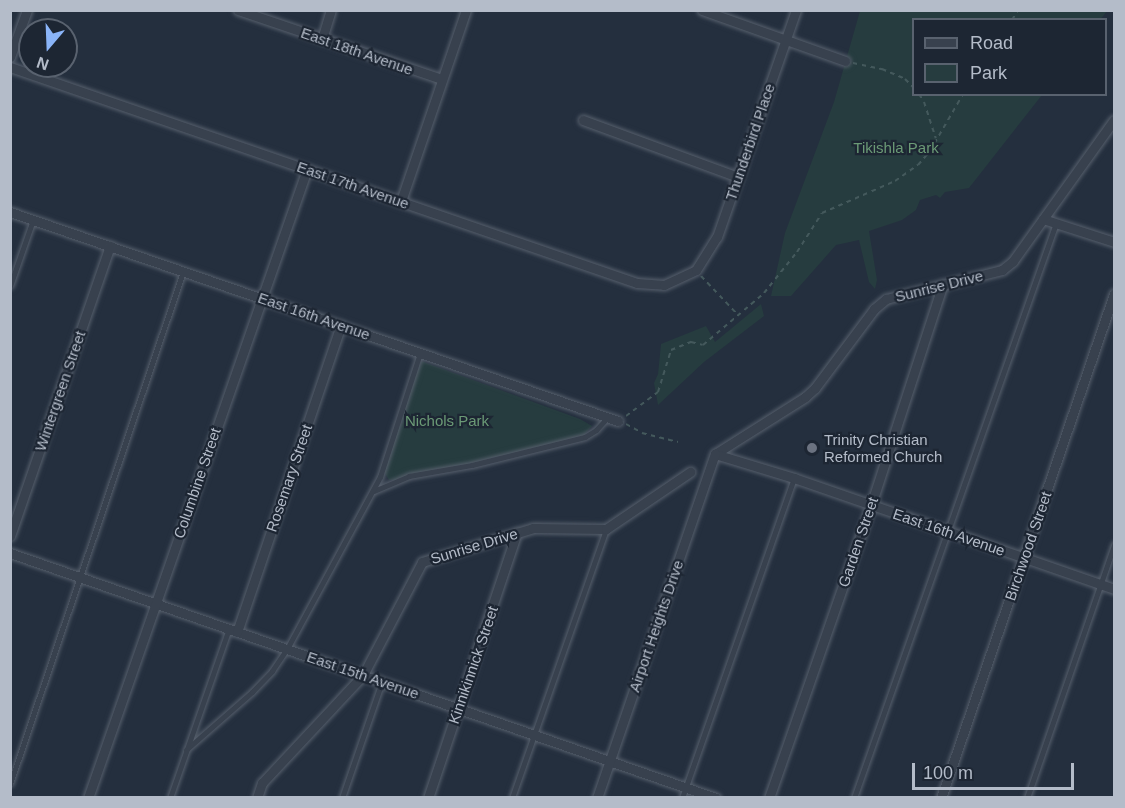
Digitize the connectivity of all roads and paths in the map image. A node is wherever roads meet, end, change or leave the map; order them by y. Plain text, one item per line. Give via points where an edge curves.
1 (27, 10) edge
2 (238, 10) edge
3 (331, 10) edge
4 (466, 10) edge
5 (702, 10) edge
6 (796, 10) edge
7 (322, 39) junction
8 (786, 39) junction
9 (10, 57) edge
10 (845, 61) joint
11 (10, 67) edge
12 (442, 79) junction
13 (912, 86) edge
14 (920, 96) edge
15 (962, 96) edge
16 (583, 120) dead end
17 (1114, 120) edge
18 (936, 138) junction
19 (307, 169) junction
20 (738, 177) junction
21 (401, 201) junction
22 (10, 212) edge
23 (33, 219) junction
24 (1043, 219) junction
25 (1056, 223) junction
26 (1114, 243) edge
27 (110, 246) junction
28 (696, 270) junction
29 (183, 271) junction
30 (943, 284) junction
31 (10, 286) edge
32 (1114, 294) edge
33 (260, 298) junction
34 (738, 315) junction
35 (341, 325) junction
36 (420, 352) junction
37 (608, 417) junction
38 (618, 421) junction
39 (678, 442) dead end
40 (715, 454) junction
41 (690, 472) dead end
42 (794, 478) junction
43 (371, 492) junction
44 (872, 505) junction
45 (606, 530) junction
46 (948, 531) junction
47 (517, 532) junction
48 (10, 536) edge
49 (1114, 545) edge
50 (10, 553) edge
51 (1024, 558) junction
52 (80, 578) junction
53 (1101, 584) junction
54 (1114, 589) edge
55 (156, 605) junction
56 (233, 630) junction
57 (286, 649) junction
58 (363, 675) junction
59 (382, 682) junction
60 (458, 708) junction
61 (534, 735) junction
62 (186, 750) junction
63 (610, 761) junction
64 (10, 784) edge
65 (686, 787) junction
66 (88, 798) edge
67 (170, 798) edge
68 (257, 798) edge
69 (342, 798) edge
70 (428, 798) edge
71 (512, 798) edge
72 (597, 798) edge
73 (682, 798) edge
74 (716, 798) edge
75 (769, 798) edge
76 (854, 798) edge
77 (941, 798) edge
78 (1028, 798) edge

1 - 9 street
2 - 7 street, East 18th Avenue
3 - 7 street
4 - 12 street
5 - 8 street
6 - 8 street, Thunderbird Place
7 - 12 street, East 18th Avenue
8 - 10 street
8 - 20 street, Thunderbird Place
10 - 13 path via 882,69
11 - 19 street, East 17th Avenue
12 - 21 street
14 - 18 path
15 - 18 path
16 - 20 street
17 - 24 street, Sunrise Drive
18 - 34 path via 918,165 895,182 822,213 764,293
19 - 21 street, East 17th Avenue
19 - 33 street, Columbine Street
20 - 28 street, Thunderbird Place via 717,237
21 - 28 street, East 17th Avenue via 636,283 664,285
22 - 23 street, East 16th Avenue
23 - 27 street, East 16th Avenue
23 - 31 lane
24 - 25 street
24 - 30 street, Sunrise Drive via 1002,270
25 - 26 street
25 - 46 lane
27 - 29 street, East 16th Avenue
27 - 48 street, Wintergreen Street
28 - 34 path
29 - 33 street, East 16th Avenue
29 - 52 lane
30 - 40 street, Sunrise Drive via 886,299 874,309 815,388
30 - 44 street, Garden Street
32 - 51 street, Birchwood Street
33 - 35 street, East 16th Avenue
33 - 55 street, Columbine Street
34 - 38 path via 703,345 691,342 672,350 658,392
35 - 36 street, East 16th Avenue
35 - 56 street, Rosemary Street
36 - 37 street, East 16th Avenue
36 - 43 lane via 380,477
37 - 38 street, East 16th Avenue
37 - 43 lane via 585,437 410,476
38 - 39 path via 642,433
40 - 42 street, East 16th Avenue
40 - 63 street, Airport Heights Drive
41 - 45 street
42 - 44 street, East 16th Avenue
42 - 65 lane
43 - 57 lane
44 - 46 street, East 16th Avenue
44 - 75 street, Garden Street
45 - 47 street, Sunrise Drive via 533,528
45 - 61 lane
46 - 51 street, East 16th Avenue
46 - 76 lane
47 - 58 street, Sunrise Drive via 422,562
47 - 60 street, Kinnikinnick Street
49 - 53 lane
50 - 52 street, East 15th Avenue
51 - 53 street, East 16th Avenue
51 - 77 street, Birchwood Street
52 - 55 street, East 15th Avenue
52 - 64 lane
53 - 54 street, East 16th Avenue
53 - 78 lane
55 - 56 street, East 15th Avenue
55 - 66 street, Columbine Street
56 - 57 street, East 15th Avenue
56 - 62 lane
57 - 58 street, East 15th Avenue
57 - 62 lane via 252,692
58 - 59 street, East 15th Avenue
58 - 68 street, Sunrise Drive via 262,783
59 - 60 street, East 15th Avenue
59 - 69 lane
60 - 61 street, East 15th Avenue
60 - 70 street, Kinnikinnick Street
61 - 63 street, East 15th Avenue
61 - 71 lane
62 - 67 lane
63 - 65 street, East 15th Avenue
63 - 72 street, Airport Heights Drive
65 - 73 lane
65 - 74 street, East 15th Avenue

